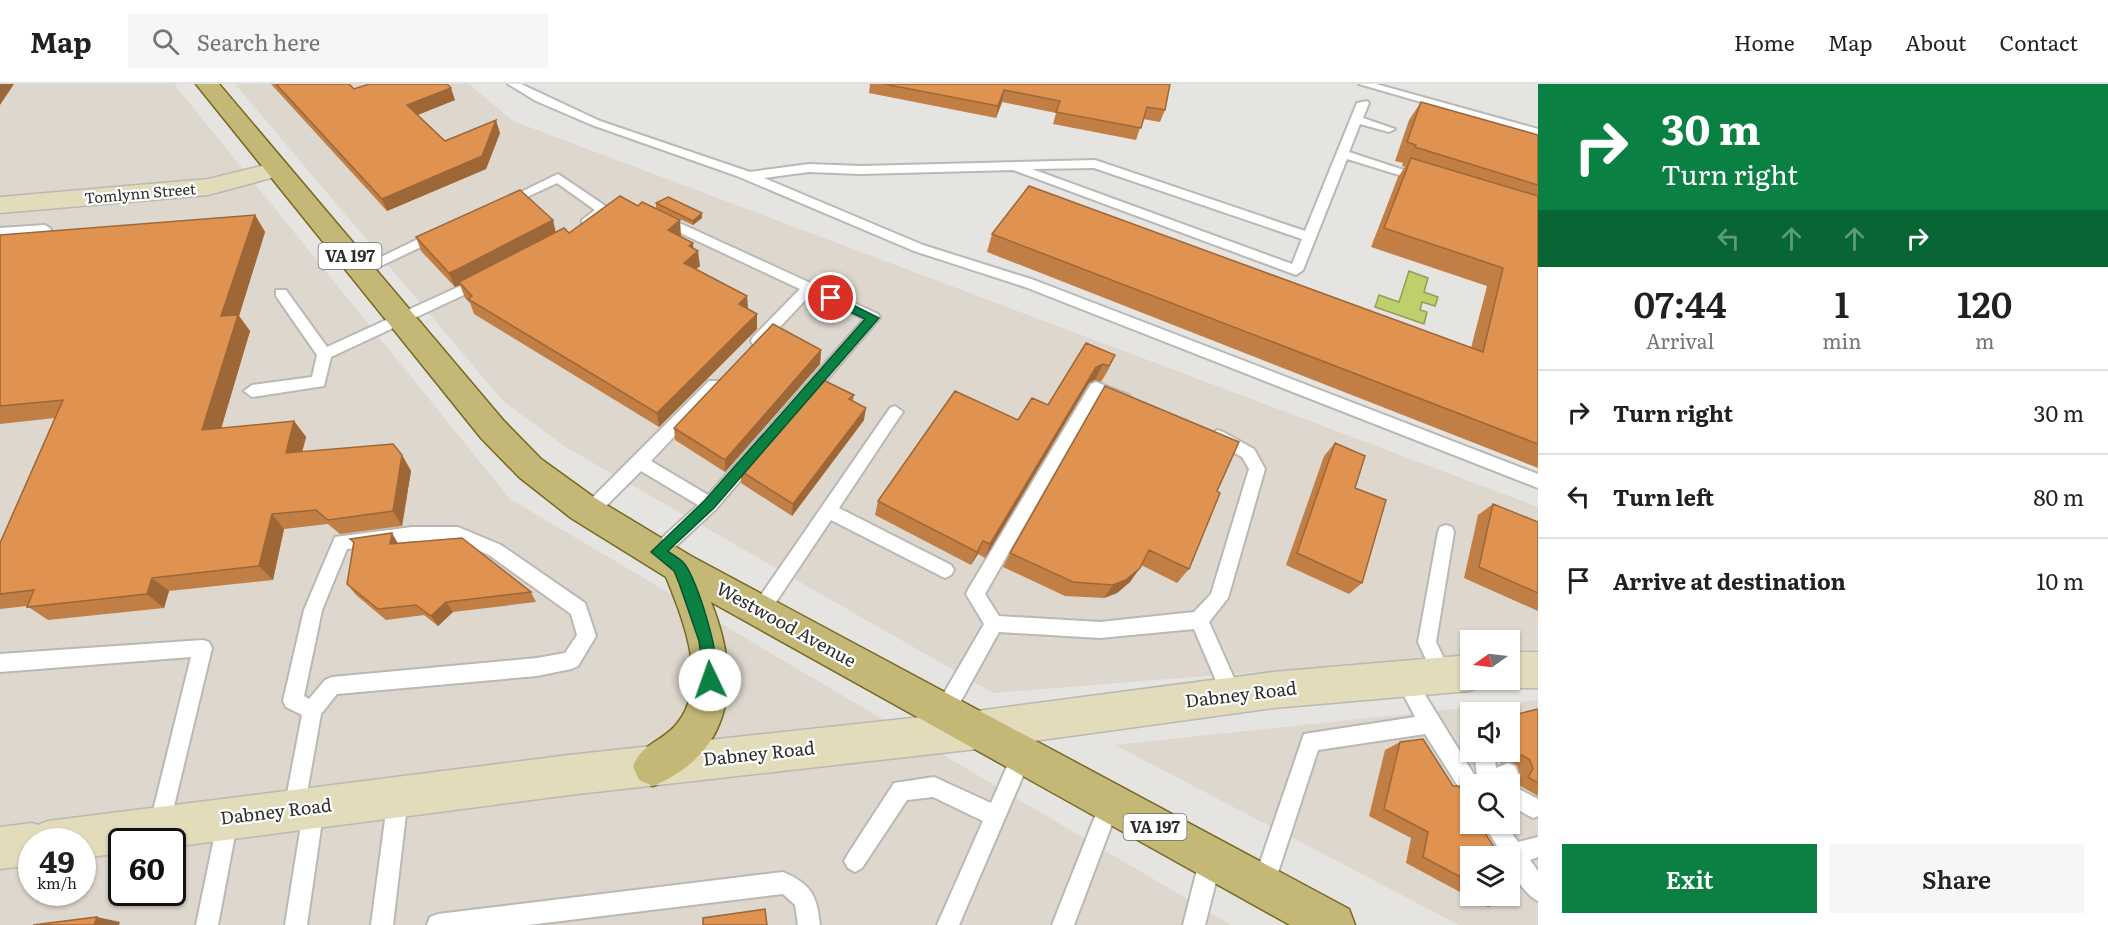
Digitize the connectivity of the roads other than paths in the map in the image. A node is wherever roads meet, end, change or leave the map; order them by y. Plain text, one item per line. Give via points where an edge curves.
1 (207, 84) edge
2 (513, 84) edge
3 (1365, 84) edge
4 (1364, 103) dead end
5 (1357, 120) junction
6 (1389, 129) dead end
7 (1538, 133) edge
8 (1343, 154) junction
9 (1014, 166) junction
10 (278, 170) junction
11 (748, 176) junction
12 (1432, 181) edge
13 (0, 205) edge
14 (489, 210) edge
15 (645, 211) edge
16 (45, 229) edge
17 (447, 230) edge
18 (578, 230) edge
19 (0, 232) edge
20 (1308, 237) junction
21 (361, 270) junction
22 (488, 278) edge
23 (809, 288) junction
24 (281, 293) dead end
25 (402, 320) junction
26 (324, 354) junction
27 (745, 354) edge
28 (729, 371) edge
29 (252, 391) dead end
30 (1140, 405) edge
31 (895, 412) dead end
32 (1207, 432) edge
33 (640, 462) junction
34 (1538, 481) edge
35 (710, 504) junction
36 (828, 510) junction
37 (589, 512) junction
38 (1446, 532) dead end
39 (669, 559) junction
40 (945, 570) dead end
41 (760, 611) junction
42 (1199, 620) junction
43 (994, 624) junction
44 (0, 663) edge
45 (1520, 670) edge
46 (1538, 670) edge
47 (1457, 674) edge
48 (1404, 677) junction
49 (1232, 696) junction
50 (312, 710) junction
51 (960, 721) junction
52 (1430, 724) junction
53 (1022, 754) junction
54 (653, 766) junction
55 (1480, 774) edge
56 (398, 796) junction
57 (1520, 800) edge
58 (1110, 803) junction
59 (1533, 808) dead end
60 (304, 809) junction
61 (995, 816) junction
62 (229, 819) junction
63 (159, 827) junction
64 (96, 836) edge
65 (18, 846) edge
66 (1538, 846) edge
67 (0, 848) edge
68 (1520, 852) edge
69 (1210, 858) junction
70 (855, 861) dead end
71 (1520, 863) edge
72 (1263, 886) junction
73 (1538, 890) edge
74 (1325, 923) edge
75 (207, 925) edge
76 (296, 925) edge
77 (382, 925) edge
78 (438, 925) edge
79 (809, 925) edge
80 (948, 925) edge
81 (1063, 925) edge
82 (1194, 925) edge

1 - 10 main road, Westwood Avenue / VA 197
2 - 11 lane via 598,124
3 - 7 lane
4 - 5 lane
5 - 6 lane
5 - 8 lane
8 - 12 lane
8 - 20 lane
9 - 11 lane via 809,168
9 - 20 lane via 1095,164
9 - 20 lane via 1296,270
10 - 13 street, Tomlynn Street via 208,187
10 - 21 main road, Westwood Avenue / VA 197
11 - 34 lane via 945,259 1029,283
14 - 18 lane via 558,178 608,208
15 - 23 lane
16 - 19 lane
17 - 21 lane
21 - 25 main road, Westwood Avenue / VA 197
22 - 25 lane
23 - 27 lane
23 - 35 lane via 873,318
24 - 26 lane
25 - 26 lane
25 - 37 main road, Westwood Avenue / VA 197 via 492,429 523,460
26 - 29 lane via 319,382
28 - 33 lane
30 - 43 lane via 1096,388 975,594
31 - 36 lane
32 - 42 lane via 1248,453 1257,469 1219,598
33 - 35 lane
33 - 37 lane
35 - 39 lane
36 - 40 lane
36 - 41 lane
37 - 39 main road, Westwood Avenue / VA 197
38 - 47 lane via 1427,642
39 - 41 main road, Westwood Avenue / VA 197
39 - 54 main road via 706,641 710,680 703,716 689,738
41 - 51 main road, Westwood Avenue / VA 197
42 - 43 lane via 1100,630
42 - 49 lane
43 - 51 lane
44 - 63 lane via 203,648
45 - 46 street
47 - 48 street, Dabney Road
48 - 49 street, Dabney Road
48 - 52 lane
49 - 51 street, Dabney Road
50 - 50 lane via 293,701 313,610 341,542 412,534 458,534 495,550 579,609 586,636 571,660 332,686
50 - 60 lane
51 - 53 main road, Westwood Avenue / VA 197
51 - 54 street, Dabney Road
52 - 55 lane
52 - 72 lane via 1311,741
53 - 58 main road, Westwood Avenue / VA 197
53 - 61 lane
54 - 56 street, Dabney Road
56 - 60 street, Dabney Road
56 - 77 lane
57 - 59 lane
58 - 69 main road, Westwood Avenue / VA 197
58 - 81 lane
60 - 62 street, Dabney Road
60 - 76 lane
61 - 70 lane via 934,788 901,790
61 - 80 lane
62 - 63 street, Dabney Road
62 - 75 lane
63 - 64 street, Dabney Road
65 - 67 street
66 - 68 lane
69 - 72 main road, Westwood Avenue / VA 197
69 - 82 lane
71 - 73 lane
72 - 74 main road, Westwood Avenue / VA 197
78 - 79 lane via 783,883 796,888 807,904

